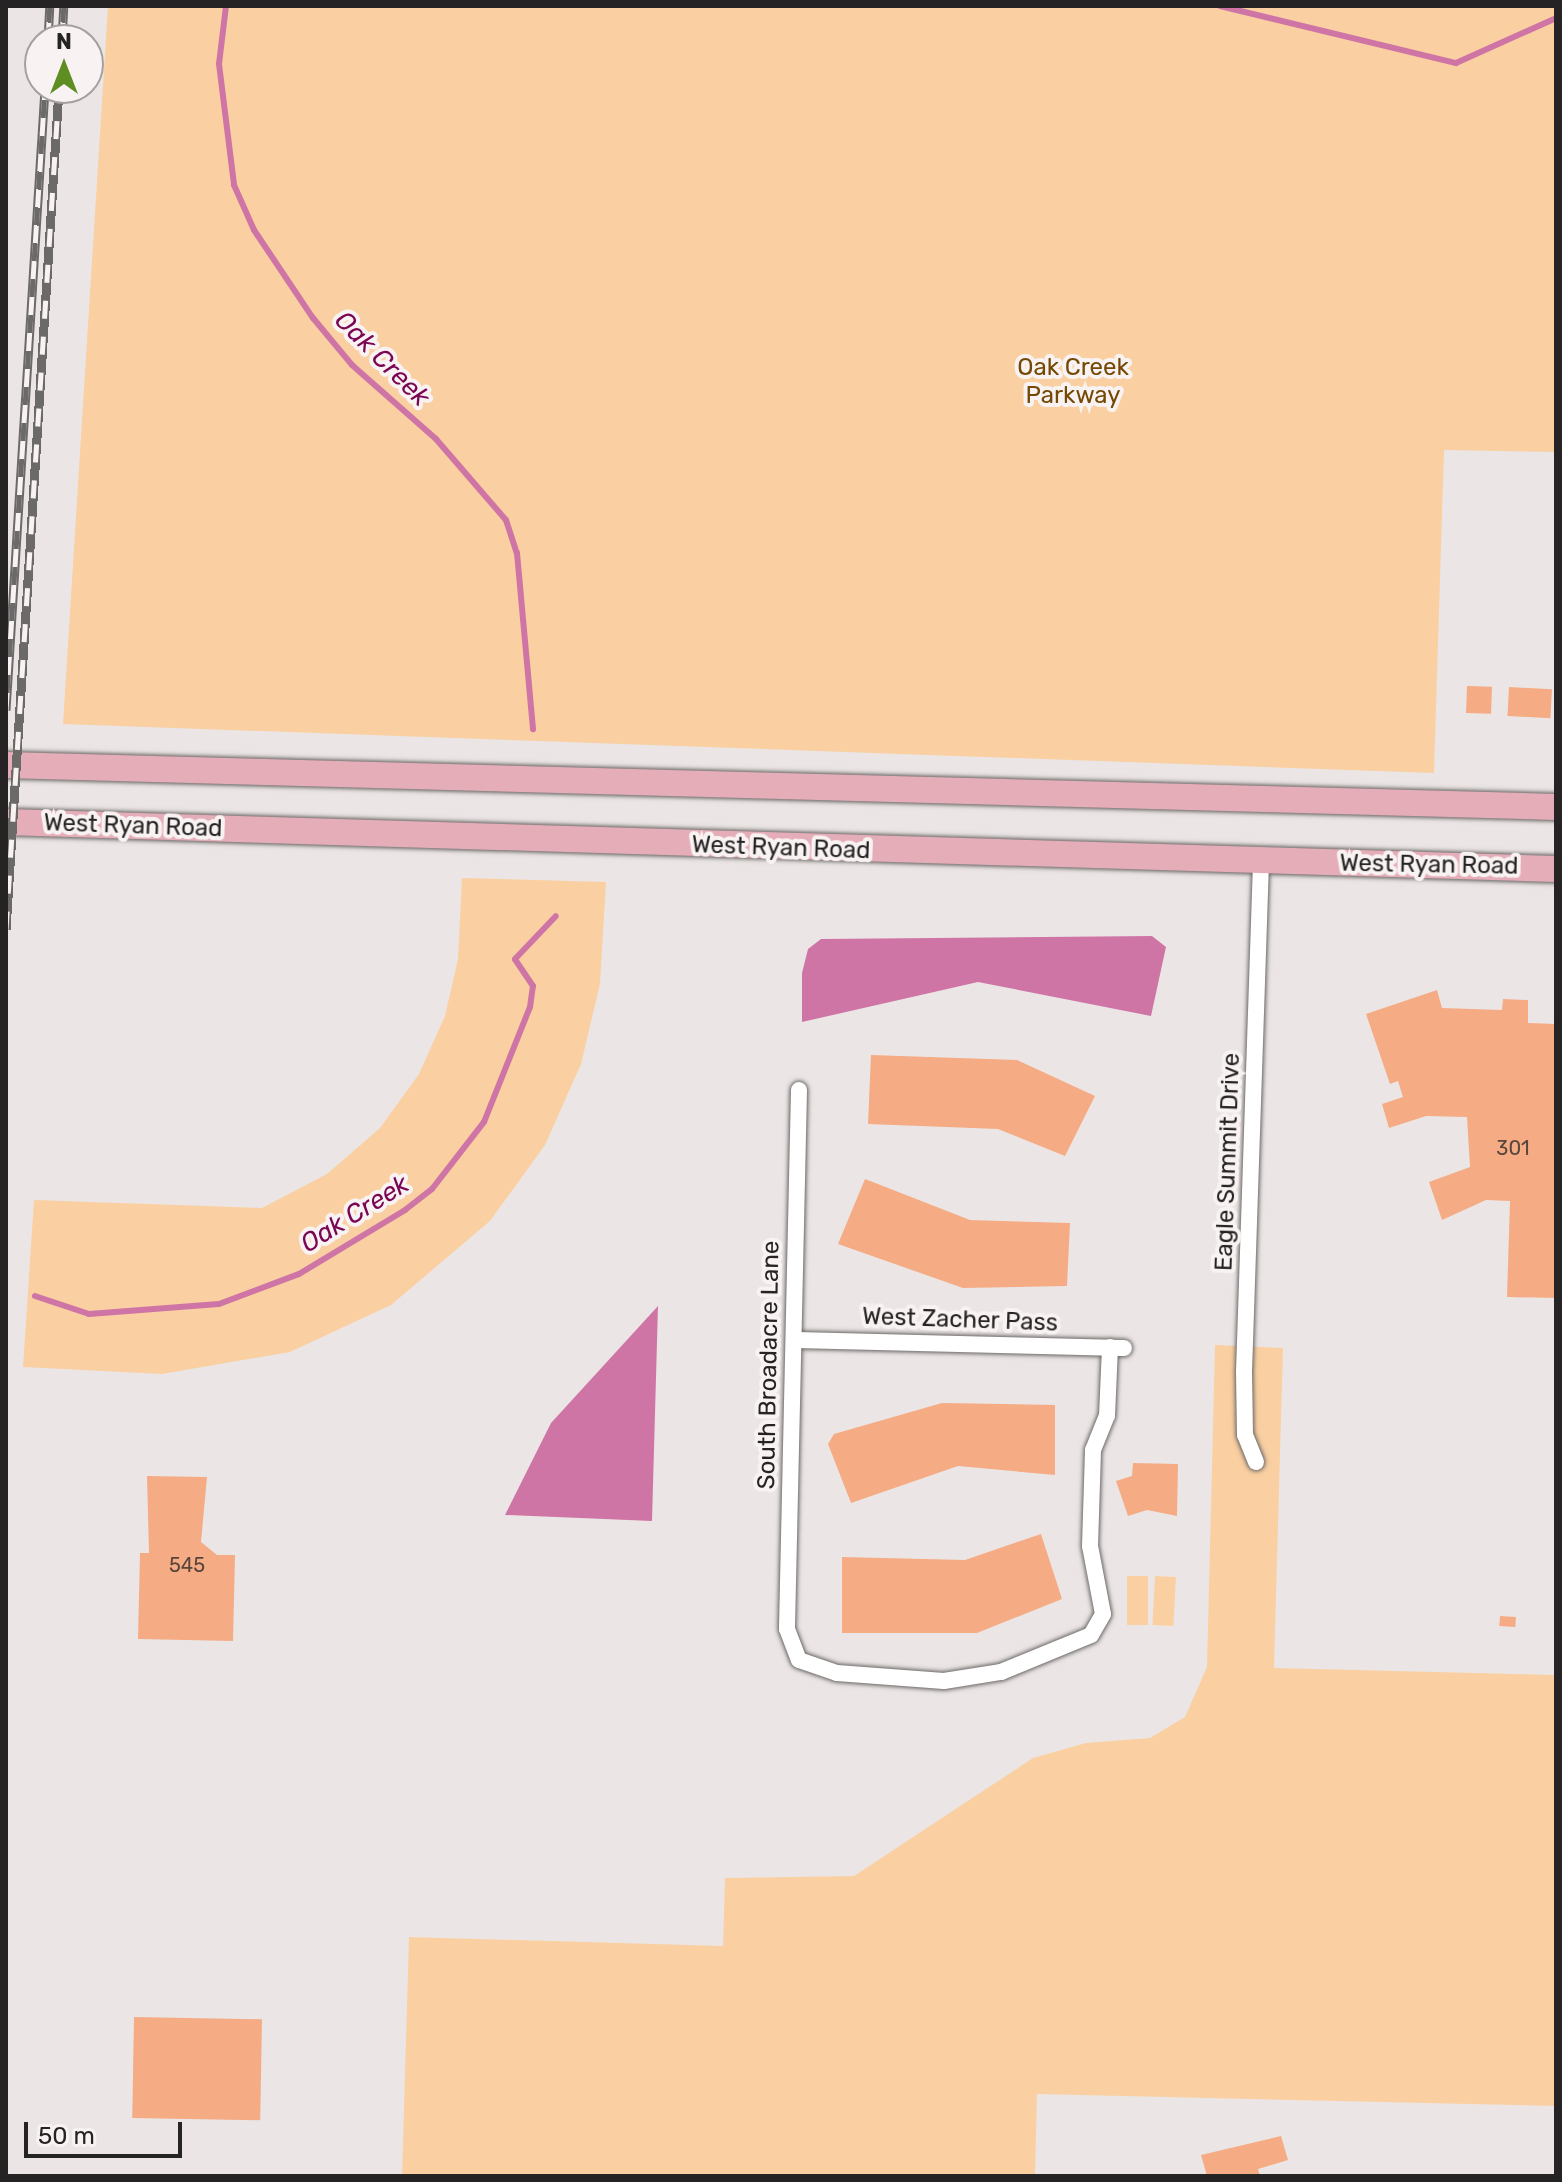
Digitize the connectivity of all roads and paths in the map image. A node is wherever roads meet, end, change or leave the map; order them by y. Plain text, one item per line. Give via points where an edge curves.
1 (6, 765) edge
2 (1556, 807) edge
3 (6, 822) edge
4 (1261, 861) junction
5 (1556, 869) edge
6 (799, 1090) dead end
7 (794, 1340) junction
8 (1256, 1462) dead end
9 (1103, 1614) joint

1 - 2 main road
3 - 4 main road, West Ryan Road
4 - 5 main road, West Ryan Road
4 - 8 street, Eagle Summit Drive via 1244,1372 1245,1435
6 - 7 street, South Broadacre Lane
7 - 9 street, West Zacher Pass via 1117,1348 1107,1416 1093,1450 1090,1535
7 - 9 street, South Broadacre Lane via 789,1642 799,1660 818,1669 944,1681 1069,1650 1091,1635

